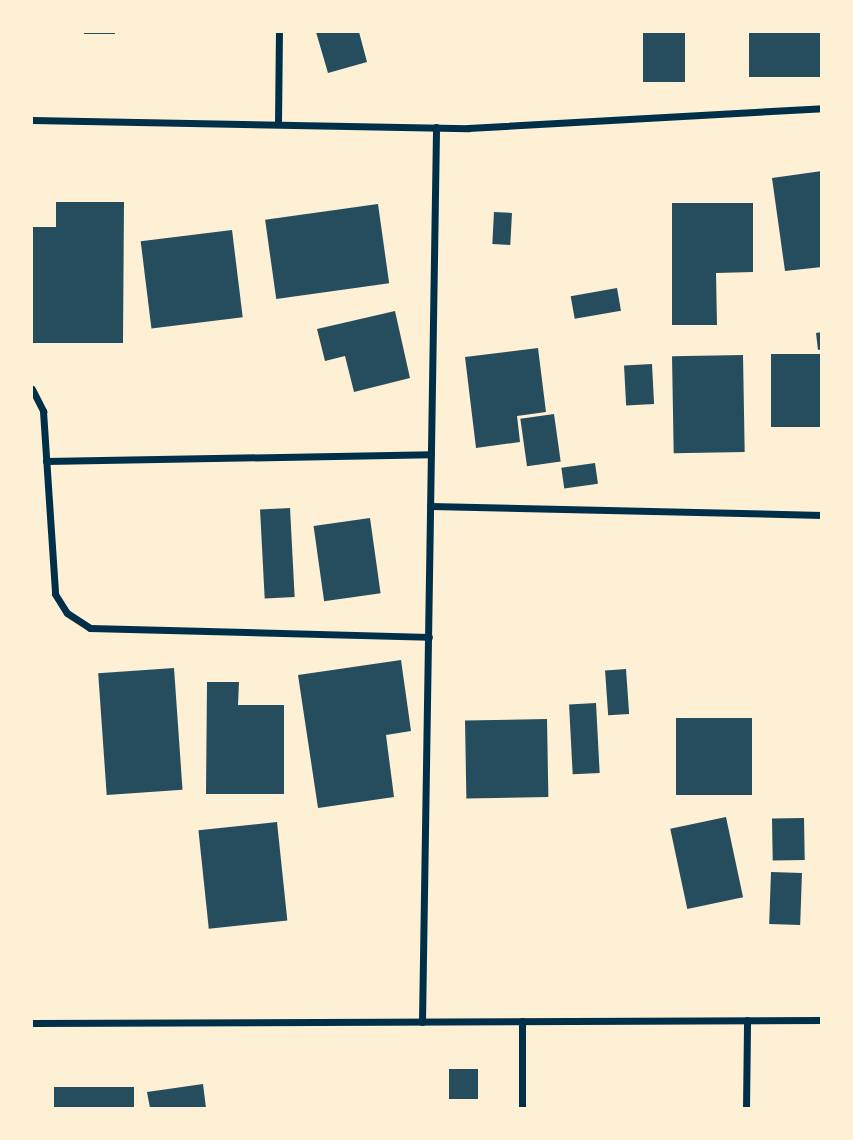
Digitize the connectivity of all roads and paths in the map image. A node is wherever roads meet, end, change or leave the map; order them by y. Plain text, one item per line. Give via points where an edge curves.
1 (279, 32) edge
2 (821, 108) edge
3 (32, 120) edge
4 (278, 124) junction
5 (436, 127) junction
6 (32, 389) edge
7 (431, 454) junction
8 (46, 461) junction
9 (430, 506) junction
10 (821, 515) edge
11 (429, 637) junction
12 (747, 1020) junction
13 (821, 1020) edge
14 (522, 1021) junction
15 (422, 1022) junction
16 (32, 1023) edge
17 (522, 1108) edge
18 (746, 1108) edge

1 - 4 street
2 - 5 street
3 - 4 street
4 - 5 street
5 - 7 street
6 - 8 street via 43,411
7 - 8 street
7 - 9 street
8 - 11 street via 55,594 67,613 90,628
9 - 10 street
9 - 11 street
11 - 15 street
12 - 13 street
12 - 14 street
12 - 18 street
14 - 15 street
14 - 17 street
15 - 16 street

